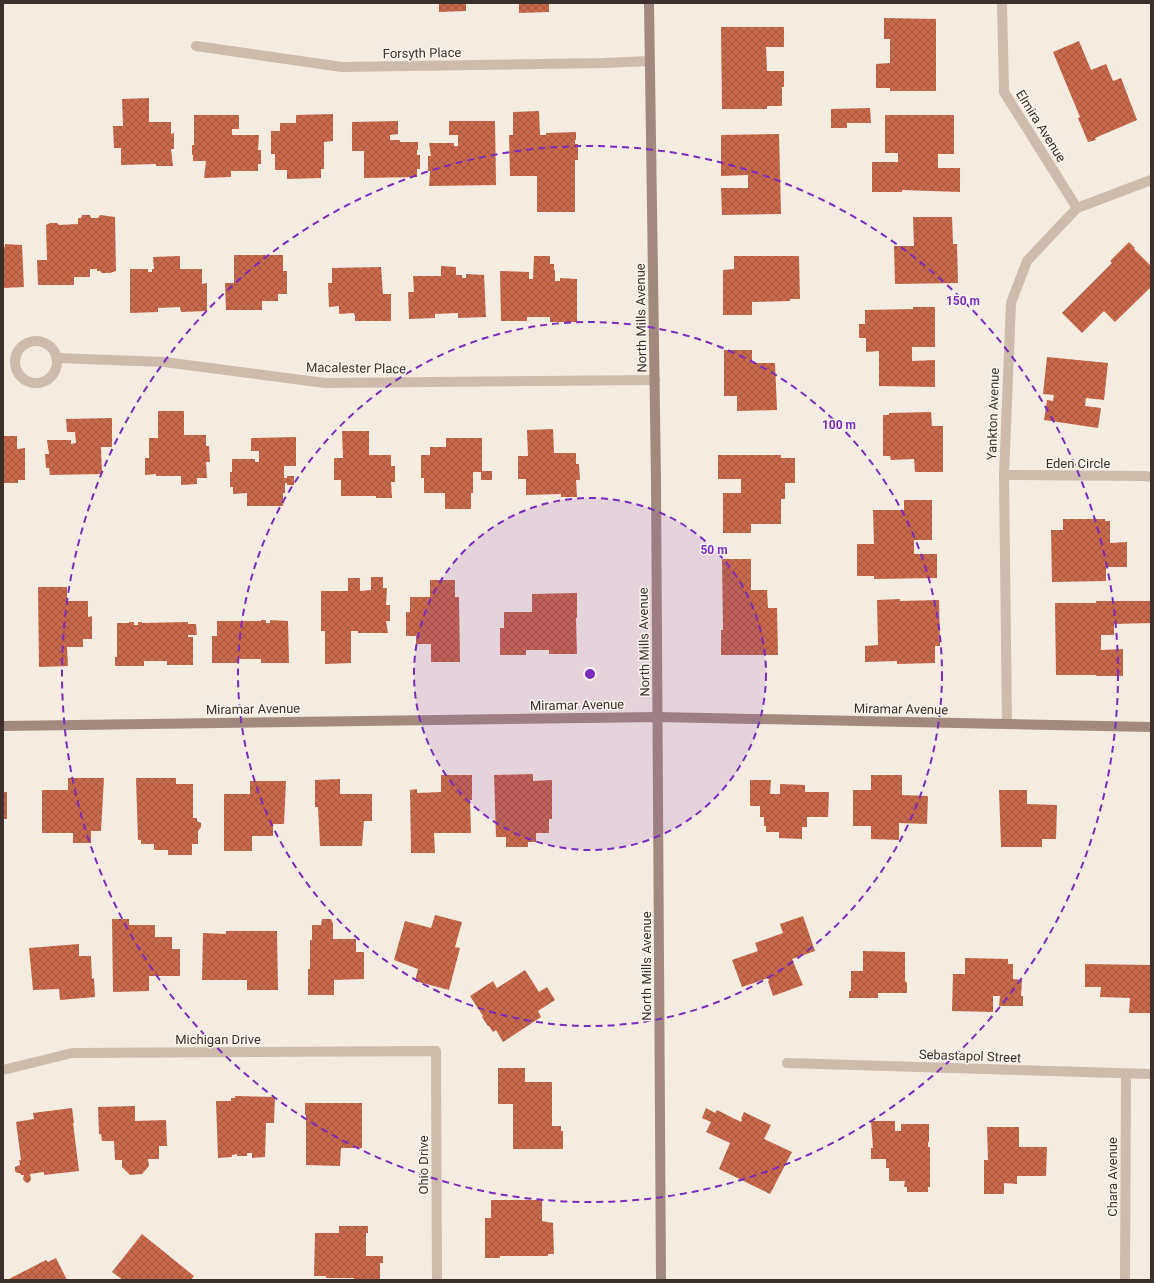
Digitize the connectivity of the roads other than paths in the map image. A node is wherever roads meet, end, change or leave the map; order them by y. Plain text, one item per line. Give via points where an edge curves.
1 (649, 3) edge
2 (1002, 3) edge
3 (196, 46) dead end
4 (649, 61) junction
5 (1151, 180) edge
6 (1077, 208) junction
7 (57, 358) junction
8 (655, 380) junction
9 (1004, 475) junction
10 (1151, 478) edge
11 (658, 717) junction
12 (1007, 724) junction
13 (3, 726) edge
14 (1151, 727) edge
15 (436, 1051) joint
16 (787, 1063) dead end
17 (3, 1070) edge
18 (1126, 1074) junction
19 (1151, 1074) edge
20 (437, 1280) edge
21 (661, 1280) edge
22 (1125, 1280) edge

1 - 4 main road, North Mills Avenue
2 - 6 street, Elmira Avenue via 1004,92
3 - 4 street, Forsyth Place via 342,67
4 - 8 main road, North Mills Avenue
5 - 6 street, Yankton Avenue
6 - 9 street, Yankton Avenue via 1027,261 1011,303
7 - 7 street via 49,344 33,340 19,349 14,365 23,379 39,383 53,374
7 - 8 street, Macalester Place via 164,362 325,383
8 - 11 main road, North Mills Avenue
9 - 10 street, Eden Circle
9 - 12 street, Yankton Avenue
11 - 12 main road, Miramar Avenue
11 - 13 main road, Miramar Avenue
11 - 21 main road, North Mills Avenue
12 - 14 main road, Miramar Avenue
15 - 17 street, Michigan Drive via 72,1053
15 - 20 street, Ohio Drive
16 - 18 street, Sebastapol Street
18 - 19 street, Sebastapol Street
18 - 22 street, Chara Avenue

